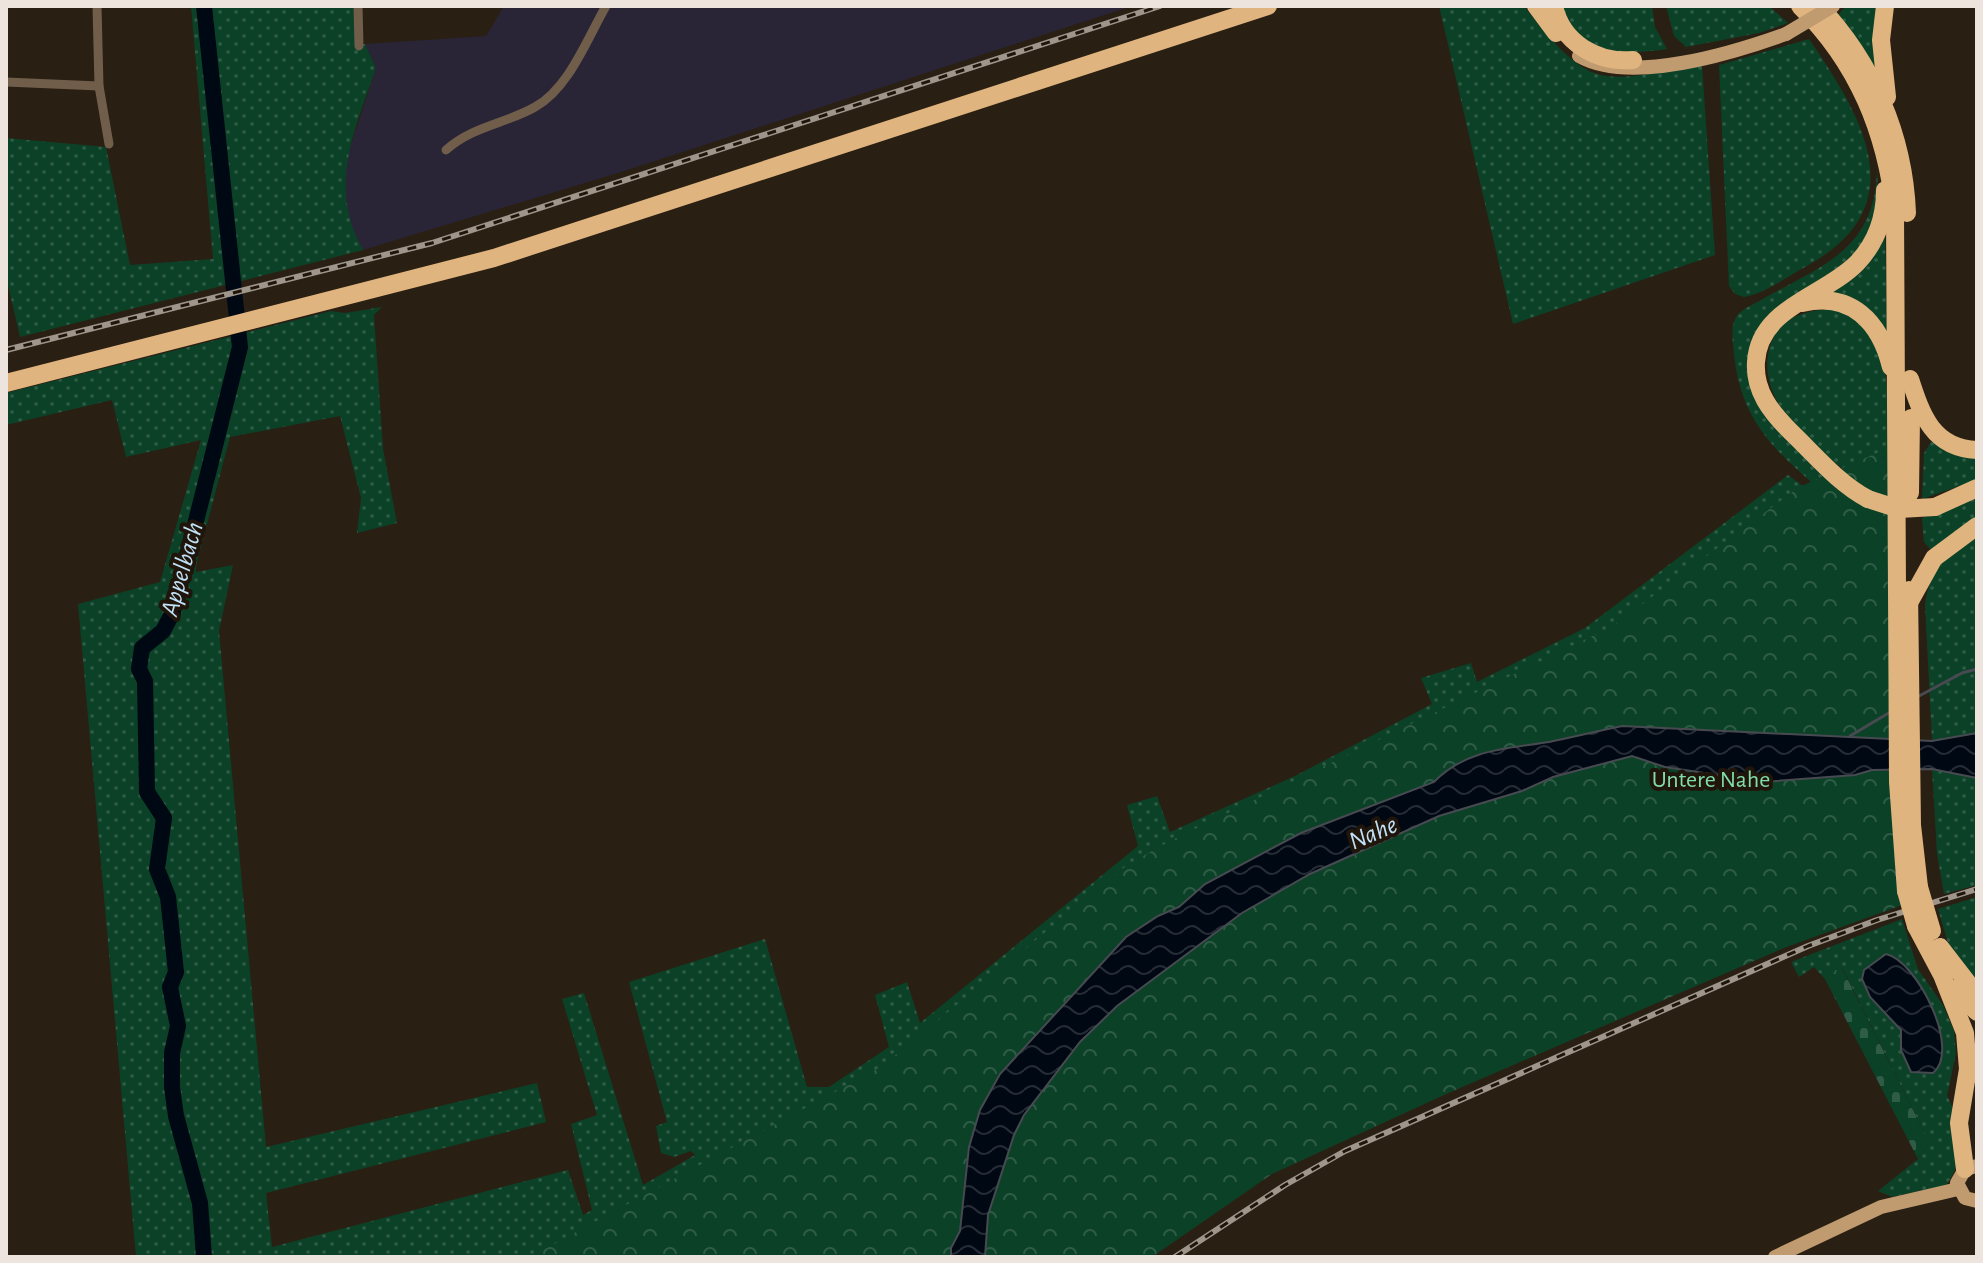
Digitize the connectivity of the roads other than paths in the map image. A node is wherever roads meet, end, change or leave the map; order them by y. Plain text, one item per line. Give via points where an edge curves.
1 (97, 6) edge
2 (358, 6) edge
3 (606, 6) edge
4 (1236, 6) edge
5 (1268, 6) edge
6 (1536, 6) edge
7 (1554, 6) edge
8 (1800, 6) edge
9 (1819, 6) edge
10 (1833, 6) edge
11 (1885, 6) edge
12 (1762, 42) junction
13 (359, 46) dead end
14 (1579, 56) joint
15 (1633, 60) joint
16 (6, 82) edge
17 (99, 86) junction
18 (1891, 124) junction
19 (109, 144) dead end
20 (446, 150) dead end
21 (1886, 155) junction
22 (1785, 311) junction
23 (252, 316) junction
24 (224, 323) junction
25 (6, 373) edge
26 (1910, 379) junction
27 (6, 383) edge
28 (1899, 398) junction
29 (1977, 450) edge
30 (1977, 488) edge
31 (1977, 526) edge
32 (1909, 603) junction
33 (1903, 639) junction
34 (1924, 929) junction
35 (1942, 975) junction
36 (1977, 995) edge
37 (1977, 1012) edge
38 (1977, 1092) edge
39 (1973, 1166) edge
40 (1958, 1189) junction
41 (1977, 1201) edge
42 (1775, 1257) edge

1 - 17 street
2 - 13 street
3 - 20 street via 563,80 543,102 472,131
4 - 23 highway via 567,225
5 - 23 highway via 570,235
6 - 14 highway
7 - 15 highway via 1562,28 1583,49 1607,59
8 - 21 highway via 1831,40 1858,82
9 - 18 highway via 1859,58
10 - 12 main road, bridge
11 - 18 highway via 1882,59
12 - 14 main road via 1633,68 1610,68
12 - 15 main road
16 - 17 street
17 - 19 street
18 - 26 highway via 1907,209
21 - 22 highway via 1884,211 1865,253 1842,275
21 - 28 highway via 1895,212
22 - 28 highway via 1821,300 1864,314 1884,340
22 - 30 highway, bridge via 1757,351 1761,393 1773,414 1846,486 1899,509 1935,507
23 - 24 highway
24 - 25 highway
24 - 27 highway
26 - 29 highway via 1921,413 1935,433 1952,445
26 - 32 highway
28 - 33 highway
31 - 32 highway via 1928,565
32 - 33 highway
33 - 34 highway, bridge via 1904,782 1913,889
34 - 35 highway
34 - 36 highway
35 - 37 highway
35 - 39 highway via 1967,1045 1959,1123
38 - 39 highway via 1968,1127
39 - 40 main road via 1958,1177
40 - 41 main road
40 - 42 main road via 1881,1207

